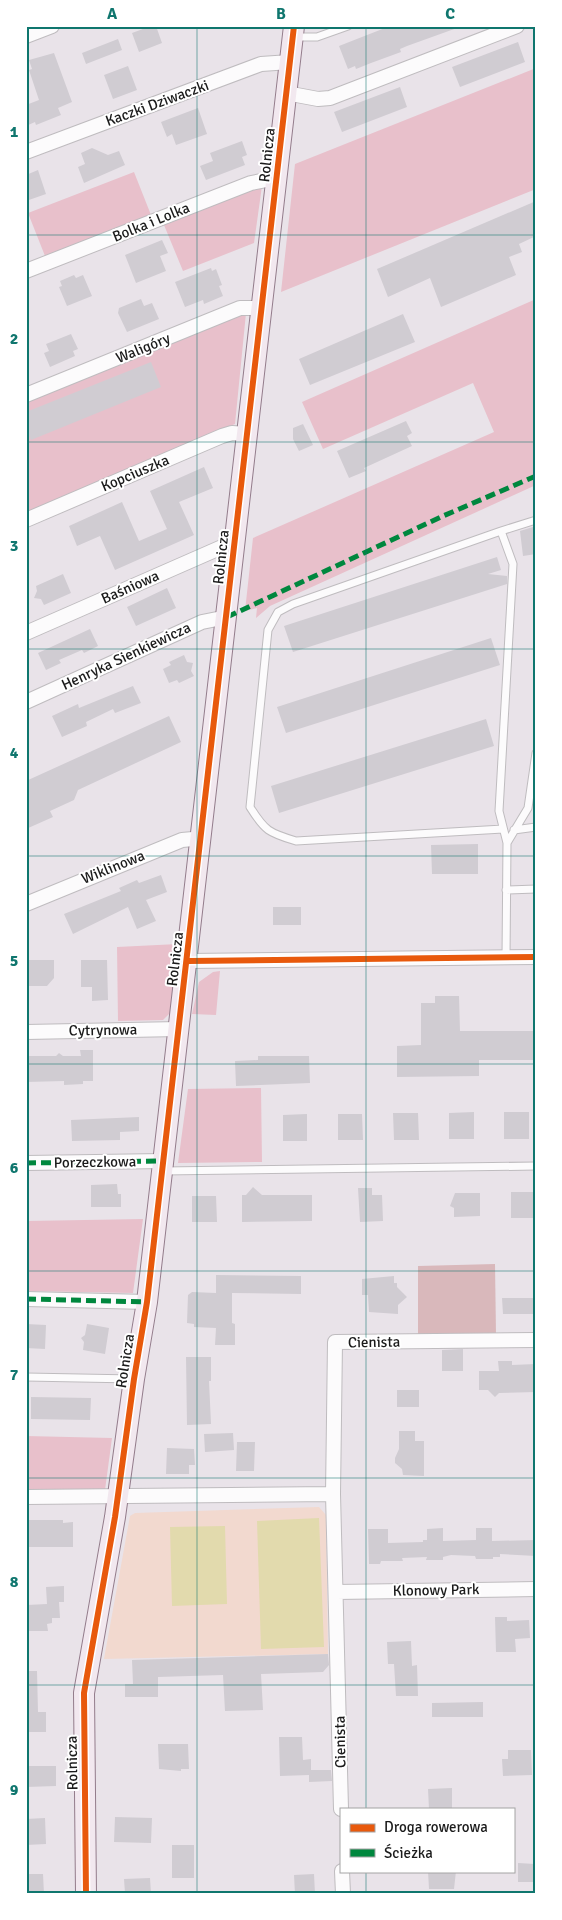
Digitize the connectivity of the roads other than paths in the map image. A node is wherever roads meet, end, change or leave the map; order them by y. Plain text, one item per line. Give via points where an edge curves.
1 (52, 26) edge
2 (348, 26) edge
3 (517, 26) edge
4 (293, 32) edge
5 (26, 36) edge
6 (290, 62) junction
7 (286, 93) junction
8 (26, 152) edge
9 (277, 178) junction
10 (26, 271) edge
11 (262, 308) junction
12 (26, 395) edge
13 (246, 434) junction
14 (26, 520) edge
15 (536, 520) edge
16 (501, 531) junction
17 (234, 546) junction
18 (227, 617) junction
19 (26, 633) edge
20 (26, 702) edge
21 (536, 753) edge
22 (536, 827) edge
23 (503, 829) junction
24 (514, 830) junction
25 (202, 843) junction
26 (507, 843) junction
27 (506, 890) junction
28 (536, 890) edge
29 (26, 904) edge
30 (506, 957) junction
31 (536, 957) edge
32 (188, 961) junction
33 (179, 1029) junction
34 (26, 1032) edge
35 (26, 1163) edge
36 (163, 1166) junction
37 (536, 1166) edge
38 (26, 1299) edge
39 (147, 1302) junction
40 (536, 1340) edge
41 (26, 1377) edge
42 (134, 1379) junction
43 (333, 1494) junction
44 (118, 1496) junction
45 (26, 1497) edge
46 (536, 1589) edge
47 (336, 1592) junction
48 (341, 1808) edge
49 (342, 1872) edge
50 (86, 1894) edge
51 (343, 1894) edge

1 - 5 street
2 - 4 lane via 317,37
3 - 7 street via 330,98
4 - 6 street, Rolnicza
6 - 7 street, Rolnicza
6 - 8 street, Kaczki Dziwaczki via 261,64
7 - 9 street, Rolnicza
9 - 10 street, Bolka i Lolka via 250,183
9 - 11 street, Rolnicza
11 - 12 street, Waligóry via 240,308
11 - 13 street, Rolnicza
13 - 14 street, Kopciuszka via 222,436
13 - 17 street, Rolnicza
15 - 16 lane
16 - 23 lane via 513,564 498,811
16 - 23 lane via 278,612 268,630 250,807 272,834 296,841
17 - 18 street, Rolnicza
17 - 19 street, Baśniowa via 222,547
18 - 20 street, Henryka Sienkiewicza via 202,622
18 - 25 street, Rolnicza
21 - 24 lane via 528,808
22 - 24 lane
23 - 26 lane
24 - 26 lane
25 - 29 street, Wiklinowa via 193,839 182,840
25 - 32 street, Rolnicza
26 - 27 lane
27 - 28 lane
27 - 30 lane
30 - 31 street
30 - 32 street
32 - 33 street, Rolnicza
33 - 34 street, Cytrynowa
33 - 36 street, Rolnicza
35 - 36 street, Porzeczkowa
36 - 37 lane
36 - 39 street, Rolnicza
38 - 39 street
39 - 42 street, Rolnicza
40 - 43 street, Cienista via 335,1342
41 - 42 lane
42 - 44 street, Rolnicza
43 - 44 street
43 - 47 street, Cienista
44 - 45 street
44 - 50 street, Rolnicza via 84,1693
46 - 47 street, Klonowy Park
47 - 48 street, Cienista
49 - 51 street

